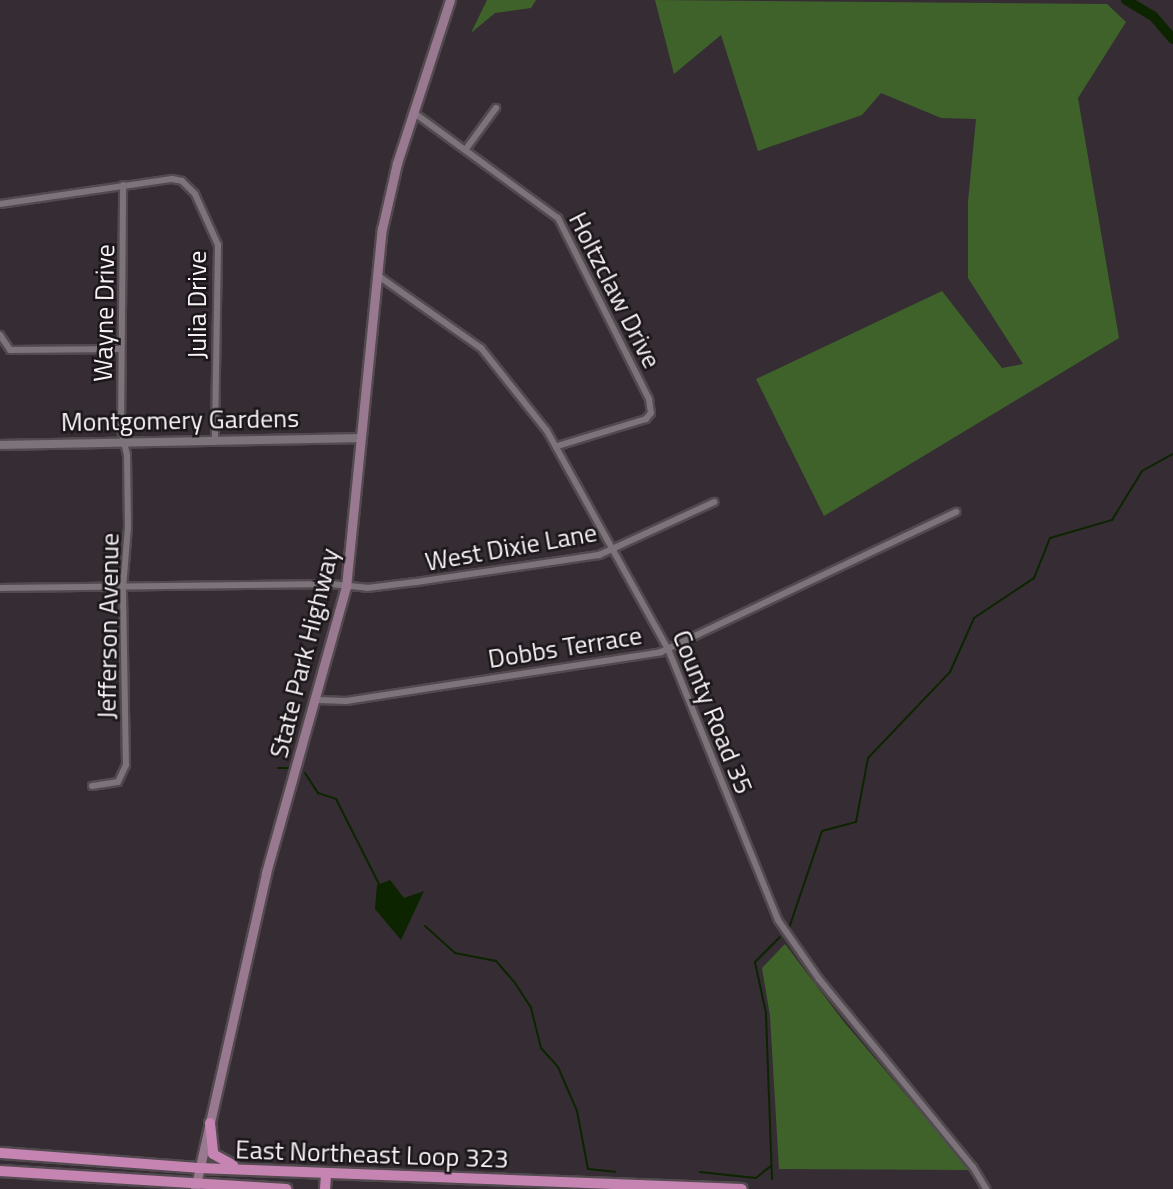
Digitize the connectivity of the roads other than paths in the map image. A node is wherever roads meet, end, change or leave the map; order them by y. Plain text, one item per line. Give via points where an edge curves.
1 (450, 0) edge
2 (496, 108) dead end
3 (413, 112) junction
4 (466, 149) junction
5 (122, 185) junction
6 (0, 204) edge
7 (377, 275) junction
8 (0, 335) edge
9 (121, 349) junction
10 (361, 438) junction
11 (215, 440) junction
12 (122, 442) junction
13 (0, 445) edge
14 (557, 446) junction
15 (715, 502) dead end
16 (956, 512) dead end
17 (615, 548) junction
18 (346, 587) junction
19 (0, 588) edge
20 (123, 588) junction
21 (668, 649) junction
22 (318, 700) junction
23 (92, 786) dead end
24 (210, 1123) junction
25 (0, 1153) edge
26 (63, 1159) junction
27 (199, 1168) junction
28 (254, 1170) junction
29 (0, 1171) edge
30 (326, 1173) junction
31 (61, 1176) junction
32 (151, 1183) junction
33 (493, 1184) edge
34 (195, 1187) edge
35 (624, 1187) edge
36 (169, 1189) edge
37 (286, 1189) edge
38 (325, 1189) edge
39 (742, 1189) edge
40 (986, 1189) edge

1 - 3 main road, State Park Highway
2 - 4 street
3 - 4 street, Holtzclaw Drive
3 - 7 main road, State Park Highway via 387,200
4 - 14 street, Holtzclaw Drive via 558,218 649,399 649,416 640,422
5 - 6 street
5 - 9 street, Wayne Drive
5 - 11 street, Julia Drive via 182,181 195,194 218,245
7 - 10 main road, State Park Highway
7 - 14 street, County Road 35 via 481,348
8 - 9 street via 3,346 20,351
9 - 12 street, Wayne Drive
10 - 11 street, Montgomery Gardens
10 - 18 main road, State Park Highway
11 - 12 street, Montgomery Gardens
12 - 13 street, Montgomery Gardens
12 - 20 street, Jefferson Avenue via 127,455 128,515
14 - 17 street, County Road 35
15 - 17 street, West Dixie Lane
16 - 21 street, Dobbs Terrace
17 - 18 street, West Dixie Lane via 442,579
17 - 21 street, County Road 35
18 - 20 street, West Dixie Lane
18 - 22 main road, State Park Highway
19 - 20 street, West Dixie Lane
20 - 23 street, Jefferson Avenue via 125,771 118,782
21 - 22 street, Dobbs Terrace via 346,701
21 - 40 street, County Road 35 via 778,920 819,979 973,1167
22 - 24 main road, State Park Highway via 267,873
24 - 27 main road, State Park Highway
24 - 28 highway via 215,1157
25 - 26 highway, East Northeast Loop 323
26 - 27 highway, East Northeast Loop 323
26 - 31 highway
27 - 28 highway, East Northeast Loop 323
27 - 34 main road, State Park Highway
28 - 30 highway, East Northeast Loop 323
29 - 31 highway, East Northeast Loop 323
30 - 33 highway, East Northeast Loop 323
30 - 38 highway
31 - 32 highway, East Northeast Loop 323
32 - 34 highway, East Northeast Loop 323
32 - 36 highway
33 - 35 highway, East Northeast Loop 323
34 - 37 highway, East Northeast Loop 323
35 - 39 highway, East Northeast Loop 323

